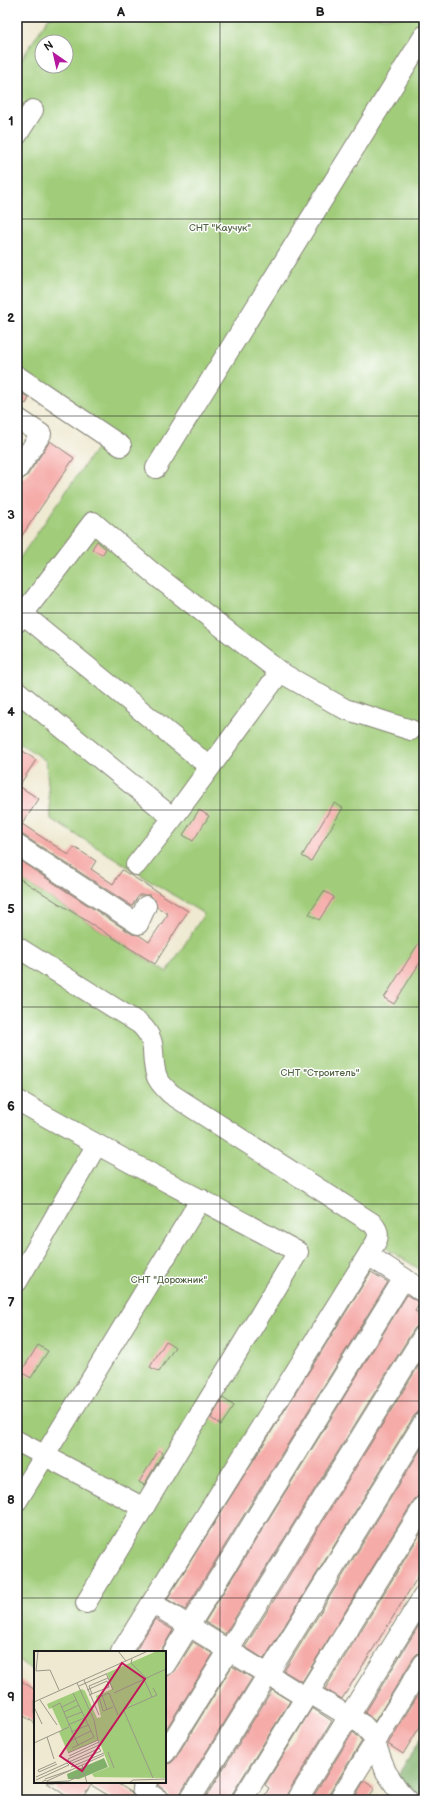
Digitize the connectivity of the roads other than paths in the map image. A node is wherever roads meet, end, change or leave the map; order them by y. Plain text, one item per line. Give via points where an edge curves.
1 (424, 36) edge
2 (33, 110) dead end
3 (17, 135) edge
4 (17, 376) edge
5 (17, 418) edge
6 (121, 446) dead end
7 (156, 468) dead end
8 (17, 470) edge
9 (20, 618) edge
10 (280, 672) junction
11 (17, 691) edge
12 (411, 730) dead end
13 (210, 767) junction
14 (174, 818) junction
15 (17, 845) edge
16 (136, 865) dead end
17 (146, 906) dead end
18 (17, 947) edge
19 (17, 1100) edge
20 (96, 1146) junction
21 (201, 1199) junction
22 (368, 1256) junction
23 (404, 1278) junction
24 (17, 1282) edge
25 (424, 1293) edge
26 (424, 1335) edge
27 (424, 1422) edge
28 (17, 1441) edge
29 (44, 1457) junction
30 (17, 1501) edge
31 (424, 1506) edge
32 (144, 1508) junction
33 (424, 1595) edge
34 (86, 1603) dead end
35 (152, 1603) junction
36 (189, 1626) junction
37 (229, 1650) junction
38 (122, 1651) edge
39 (166, 1663) edge
40 (424, 1663) edge
41 (268, 1674) junction
42 (308, 1694) junction
43 (348, 1716) junction
44 (375, 1741) junction
45 (166, 1751) edge
46 (146, 1783) edge
47 (159, 1800) edge
48 (190, 1800) edge
49 (242, 1800) edge
50 (297, 1800) edge
51 (339, 1800) edge
52 (408, 1800) edge

1 - 7 street
2 - 3 street
4 - 6 street
5 - 8 street via 41,434
9 - 10 street via 93,522 154,574
9 - 13 street
10 - 12 street via 345,709
10 - 13 street
11 - 14 street
13 - 14 street
14 - 16 street
15 - 17 street via 138,924
18 - 22 street via 140,1024 151,1035 157,1076 171,1094 372,1223 379,1236
19 - 20 street
20 - 21 street
20 - 24 street
21 - 29 street
21 - 32 street via 298,1252
22 - 23 street
22 - 35 street
23 - 25 street
23 - 36 street
26 - 37 street
27 - 41 street
28 - 29 street
29 - 30 street
29 - 32 street
31 - 42 street
32 - 34 street
33 - 43 street
35 - 36 street
35 - 38 street
36 - 37 street
36 - 39 street
37 - 41 street
37 - 45 street
40 - 44 street
41 - 42 street via 298,1693
41 - 48 street
42 - 43 street via 314,1695
42 - 49 street
43 - 44 street via 363,1725
43 - 50 street
44 - 51 street
44 - 52 street via 386,1772
46 - 47 street via 142,1789

